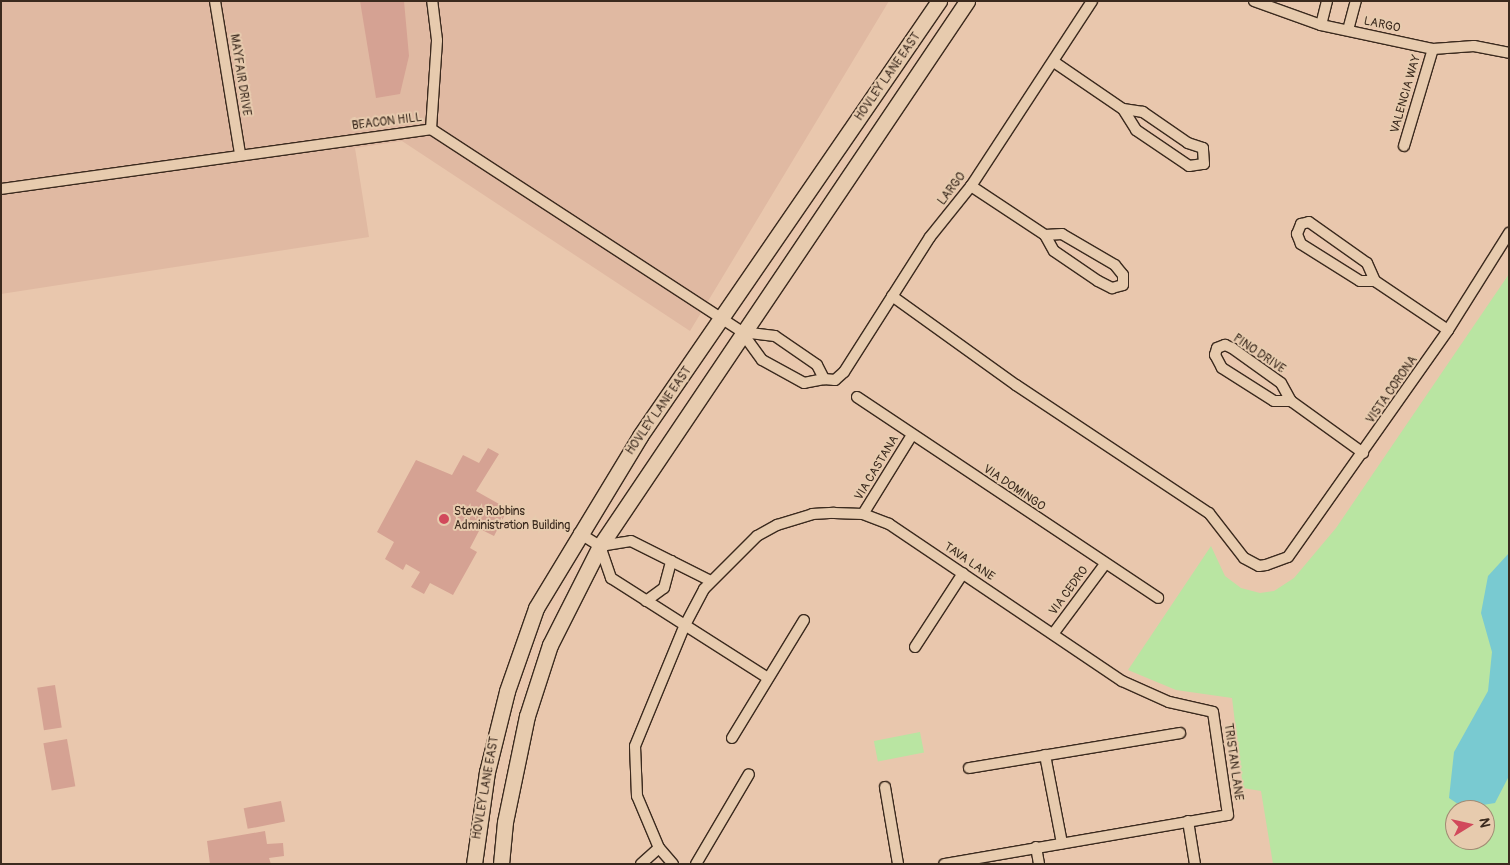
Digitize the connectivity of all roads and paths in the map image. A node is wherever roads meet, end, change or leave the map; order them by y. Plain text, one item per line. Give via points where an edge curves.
1 (215, 1) edge
2 (432, 1) edge
3 (939, 1) edge
4 (967, 1) edge
5 (1092, 1) edge
6 (1254, 1) edge
7 (1327, 1) edge
8 (1356, 1) edge
9 (1321, 24) junction
10 (1348, 30) junction
11 (1432, 49) junction
12 (1509, 53) edge
13 (1054, 62) junction
14 (1124, 110) junction
15 (431, 129) junction
16 (1404, 146) dead end
17 (240, 154) junction
18 (971, 186) junction
19 (1, 189) edge
20 (1509, 233) edge
21 (1045, 235) junction
22 (1375, 281) junction
23 (892, 296) junction
24 (724, 318) junction
25 (1448, 330) junction
26 (742, 332) junction
27 (824, 379) junction
28 (857, 397) dead end
29 (1291, 401) junction
30 (912, 435) junction
31 (1363, 454) junction
32 (863, 514) junction
33 (579, 533) junction
34 (600, 546) junction
35 (672, 562) junction
36 (1105, 564) junction
37 (963, 573) junction
38 (711, 581) junction
39 (1158, 598) dead end
40 (646, 601) junction
41 (804, 620) dead end
42 (684, 626) junction
43 (1053, 634) junction
44 (914, 646) dead end
45 (768, 678) junction
46 (1213, 712) joint
47 (1180, 733) dead end
48 (732, 738) dead end
49 (1045, 755) junction
50 (969, 768) dead end
51 (749, 774) dead end
52 (885, 787) dead end
53 (1188, 821) junction
54 (1062, 843) junction
55 (1036, 847) junction
56 (659, 848) junction
57 (474, 864) edge
58 (501, 864) edge
59 (641, 864) edge
60 (673, 864) edge
61 (696, 864) edge
62 (898, 864) edge
63 (944, 864) edge
64 (1039, 864) edge
65 (1195, 864) edge

1 - 17 street, MAYFAIR DRIVE
2 - 15 street via 436,40
3 - 24 main road, HOVLEY LANE EAST
4 - 26 main road, HOVLEY LANE EAST
5 - 13 street, LARGO
6 - 9 street, LARGO
7 - 9 street
8 - 10 street
9 - 10 street, LARGO
10 - 11 street, LARGO
11 - 12 street, LARGO via 1474,46
11 - 16 street, VALENCIA WAY
13 - 14 street
13 - 18 street, LARGO
14 - 14 street via 1136,130 1190,166 1204,164 1203,148 1188,143 1143,112
15 - 17 street, BEACON HILL
15 - 24 street, BEACON HILL
17 - 19 street, BEACON HILL
18 - 21 street
18 - 23 street, LARGO via 930,237
20 - 25 street, VISTA CORONA
21 - 21 street via 1054,251 1098,281 1112,288 1122,285 1123,275 1115,265 1062,234
22 - 22 street via 1367,263 1309,222 1300,224 1297,234 1301,244 1360,282
22 - 25 street
23 - 27 street, LARGO via 844,372 835,380
23 - 31 street, VISTA CORONA via 1016,385 1208,513 1244,558 1259,566 1288,557
24 - 26 street, LARGO
24 - 33 main road, HOVLEY LANE EAST via 640,436
25 - 31 street, VISTA CORONA
26 - 27 street via 775,336 817,365
26 - 27 street, LARGO via 762,360 804,383
26 - 34 main road, HOVLEY LANE EAST
28 - 30 street, VIA DOMINGO
29 - 29 street, PINO DRIVE via 1281,383 1232,348 1225,345 1217,348 1214,356 1222,368 1274,401
29 - 31 street, PINO DRIVE
30 - 32 street, VIA CASTANA
30 - 36 street, VIA DOMINGO
32 - 37 street, TAVA LANE via 889,524
32 - 38 street, TAVA LANE via 812,514 777,525 756,536
33 - 34 street
33 - 57 main road, HOVLEY LANE EAST via 536,608 506,691 487,772
34 - 35 street via 631,541
34 - 40 street via 611,578
34 - 58 main road, HOVLEY LANE EAST via 550,645 527,716 505,822
35 - 38 street
35 - 40 street via 664,588
36 - 39 street, VIA DOMINGO
36 - 43 street, VIA CEDRO
37 - 43 street, TAVA LANE
37 - 44 street
38 - 42 street, TAVA LANE
40 - 42 street
41 - 45 street
42 - 45 street
42 - 56 street, TAVA LANE via 635,746 637,796
43 - 46 street, TAVA LANE via 1148,695
45 - 48 street
46 - 53 street, TRISTAN LANE via 1228,815
47 - 49 street
49 - 50 street
49 - 54 street
51 - 61 street
52 - 62 street
53 - 54 street
53 - 65 street
54 - 55 street
55 - 63 street
55 - 64 street
56 - 59 street
56 - 60 street, TAVA LANE

